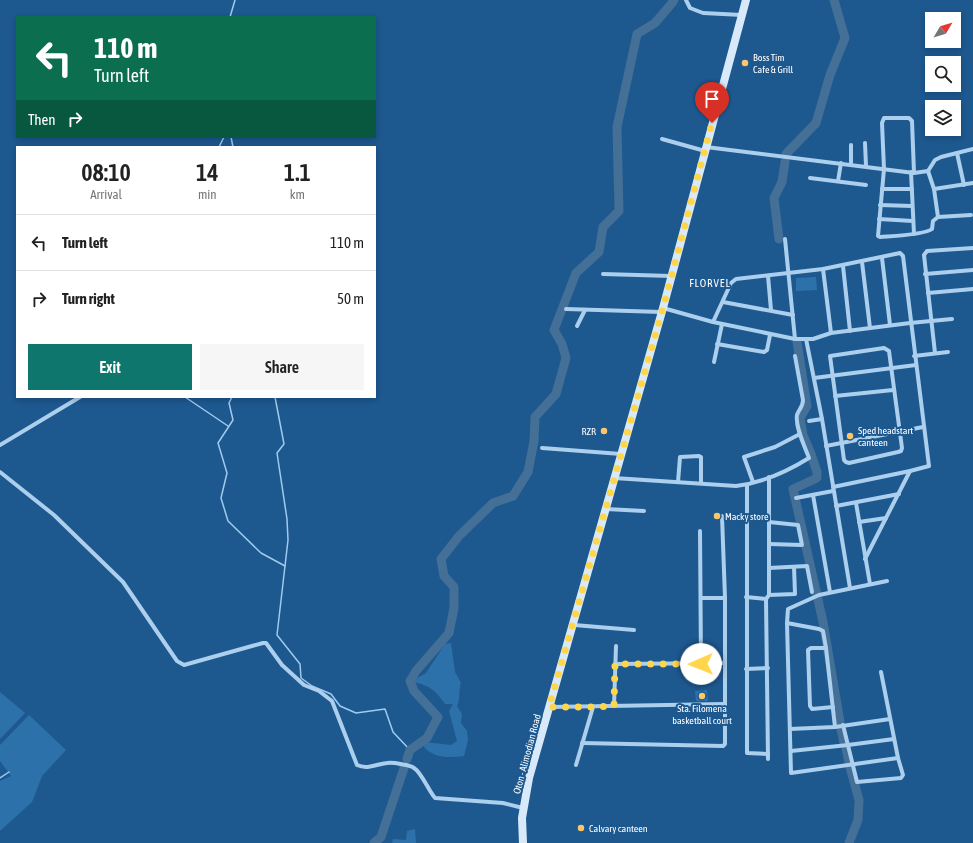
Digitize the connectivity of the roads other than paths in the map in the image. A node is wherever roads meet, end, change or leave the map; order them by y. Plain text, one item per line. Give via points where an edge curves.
1 (686, 0) edge
2 (746, 0) edge
3 (742, 16) junction
4 (662, 139) dead end
5 (865, 143) dead end
6 (851, 145) dead end
7 (705, 149) junction
8 (973, 149) edge
9 (957, 153) junction
10 (841, 164) junction
11 (851, 165) junction
12 (866, 166) junction
13 (884, 169) junction
14 (928, 171) junction
15 (912, 172) junction
16 (810, 178) dead end
17 (838, 182) junction
18 (973, 184) edge
19 (866, 185) dead end
20 (964, 185) junction
21 (882, 189) junction
22 (912, 189) junction
23 (934, 189) junction
24 (880, 204) junction
25 (912, 206) junction
26 (971, 215) dead end
27 (938, 217) junction
28 (879, 219) junction
29 (913, 221) junction
30 (914, 234) junction
31 (785, 239) dead end
32 (973, 248) edge
33 (882, 258) junction
34 (862, 262) junction
35 (843, 266) junction
36 (823, 270) junction
37 (973, 270) edge
38 (603, 274) dead end
39 (789, 274) junction
40 (925, 274) junction
41 (671, 276) junction
42 (768, 276) junction
43 (973, 289) edge
44 (928, 293) junction
45 (723, 302) junction
46 (566, 309) dead end
47 (585, 310) junction
48 (662, 310) junction
49 (771, 310) junction
50 (793, 315) junction
51 (952, 319) dead end
52 (931, 321) junction
53 (713, 322) junction
54 (910, 323) junction
55 (722, 324) junction
56 (890, 325) junction
57 (577, 326) dead end
58 (870, 328) junction
59 (850, 331) junction
60 (831, 333) junction
61 (770, 334) junction
62 (795, 339) junction
63 (806, 340) junction
64 (718, 344) junction
65 (948, 352) dead end
66 (935, 353) junction
67 (795, 356) dead end
68 (914, 356) junction
69 (714, 362) dead end
70 (916, 365) junction
71 (892, 368) junction
72 (832, 375) junction
73 (814, 378) junction
74 (893, 390) junction
75 (835, 396) junction
76 (78, 398) edge
77 (822, 419) junction
78 (809, 421) dead end
79 (923, 427) junction
80 (899, 431) junction
81 (800, 434) junction
82 (842, 443) junction
83 (0, 445) edge
84 (826, 446) junction
85 (542, 448) dead end
86 (621, 454) junction
87 (910, 471) junction
88 (0, 472) edge
89 (769, 477) junction
90 (614, 478) junction
91 (678, 482) junction
92 (753, 482) junction
93 (701, 483) junction
94 (747, 485) junction
95 (833, 489) junction
96 (898, 494) junction
97 (813, 495) junction
98 (796, 498) dead end
99 (856, 502) junction
100 (836, 506) junction
101 (606, 509) junction
102 (644, 511) dead end
103 (722, 516) dead end
104 (886, 518) junction
105 (769, 522) junction
106 (859, 522) junction
107 (700, 531) dead end
108 (769, 544) junction
109 (865, 559) junction
110 (794, 567) junction
111 (769, 568) junction
112 (887, 581) dead end
113 (870, 584) junction
114 (850, 588) junction
115 (830, 592) junction
116 (815, 595) junction
117 (746, 596) junction
118 (768, 597) junction
119 (701, 598) junction
120 (725, 598) junction
121 (787, 623) junction
122 (574, 625) junction
123 (634, 630) dead end
124 (616, 646) dead end
125 (826, 648) junction
126 (725, 663) junction
127 (615, 664) junction
128 (701, 664) junction
129 (768, 668) junction
130 (746, 669) junction
131 (881, 672) dead end
132 (725, 704) junction
133 (614, 706) junction
134 (549, 707) junction
135 (593, 707) junction
136 (833, 707) junction
137 (890, 719) junction
138 (843, 725) junction
139 (835, 727) junction
140 (790, 729) junction
141 (894, 739) junction
142 (582, 744) junction
143 (848, 745) junction
144 (791, 751) junction
145 (768, 754) junction
146 (898, 758) junction
147 (768, 759) dead end
148 (576, 765) dead end
149 (852, 765) junction
150 (523, 808) junction
151 (523, 843) edge

1 - 3 street via 690,8 703,13
2 - 3 main road, Oton - Alimodian Road
3 - 7 main road, Oton - Alimodian Road
4 - 7 street
5 - 12 street
6 - 11 street
7 - 10 street
7 - 41 main road, Oton - Alimodian Road
8 - 9 street
9 - 14 street via 935,160
9 - 20 street
10 - 11 street
10 - 17 street
11 - 12 street
12 - 13 street
13 - 15 street
13 - 15 street via 882,120 909,118 912,121
13 - 21 street
14 - 15 street
14 - 23 street
15 - 22 street
16 - 17 street
17 - 19 street
18 - 20 street
20 - 23 street
21 - 22 street
21 - 24 street
22 - 25 street
23 - 27 street
24 - 25 street
24 - 28 street
25 - 29 street
26 - 27 street
27 - 30 street via 933,221 930,231
28 - 29 street
28 - 30 street via 878,236
29 - 30 street
31 - 39 street
32 - 40 street via 927,251 924,256
33 - 34 street
33 - 54 street via 900,254 903,256
33 - 56 street
34 - 35 street
34 - 58 street
35 - 36 street
35 - 59 street
36 - 39 street
36 - 60 street
37 - 40 street
38 - 41 street
39 - 42 street
39 - 50 street
40 - 44 street
41 - 48 main road, Oton - Alimodian Road
42 - 45 street via 736,279
42 - 49 street
43 - 44 street
44 - 52 street
45 - 49 street
45 - 53 street
46 - 47 street
47 - 48 street
47 - 57 street
48 - 53 street
48 - 86 main road, Oton - Alimodian Road
49 - 50 street
50 - 62 street
51 - 52 street
52 - 54 street
52 - 66 street
53 - 55 street
54 - 56 street
54 - 68 street
55 - 61 street
55 - 64 street
56 - 58 street
58 - 59 street
59 - 60 street
60 - 63 street
61 - 62 street
61 - 64 street via 767,350 764,352
62 - 63 street
63 - 73 street
64 - 69 street
65 - 66 street
66 - 68 street
67 - 81 street via 803,400 803,406 797,415
68 - 70 street
70 - 71 street
70 - 79 street
71 - 72 street
71 - 72 street via 889,351 884,348 830,356
71 - 74 street
72 - 73 street
72 - 75 street
73 - 77 street
74 - 75 street
74 - 80 street
75 - 82 street
76 - 83 street
77 - 78 street
77 - 84 street
79 - 80 street
79 - 87 street via 929,466
80 - 82 street
80 - 82 street via 901,451 849,463 844,460
81 - 89 street via 809,458
81 - 92 street via 775,447 744,457
82 - 84 street
84 - 95 street
85 - 86 street
86 - 90 main road, Oton - Alimodian Road
87 - 95 street
87 - 96 street
88 - 150 street via 54,515 123,582 180,664 266,643 282,665 304,685 319,691 332,701 357,765 372,767 398,763 414,767 435,798 503,803
89 - 92 street
89 - 105 street
90 - 91 street
90 - 101 main road, Oton - Alimodian Road
91 - 93 street
91 - 93 street via 680,457 699,456
92 - 94 street
93 - 94 street
94 - 117 street
95 - 97 street
95 - 100 street
96 - 99 street
96 - 104 street
97 - 98 street
97 - 115 street
99 - 100 street
99 - 106 street
100 - 114 street
101 - 102 street
101 - 122 main road, Oton - Alimodian Road
103 - 120 street
104 - 106 street
104 - 109 street
105 - 108 street
105 - 108 street via 798,525 802,545
106 - 109 street
107 - 119 street
108 - 111 street
109 - 113 street
110 - 111 street
110 - 116 street via 807,566
110 - 118 street via 795,594
111 - 118 street
112 - 113 street
113 - 114 street
114 - 115 street
115 - 116 street
116 - 121 street via 789,608
117 - 118 street
117 - 130 street
118 - 129 street
119 - 120 street
119 - 128 street
120 - 126 street
121 - 125 street via 823,631
121 - 140 street
122 - 123 street
122 - 134 main road, Oton - Alimodian Road
124 - 127 street
125 - 136 street
125 - 136 street via 808,650 810,706 812,709
126 - 128 street
126 - 132 street
127 - 128 street
127 - 133 street
129 - 130 street
129 - 145 street
130 - 145 street via 747,753
131 - 137 street
132 - 133 street
132 - 142 street via 723,746
133 - 135 street
134 - 135 street
134 - 150 main road, Oton - Alimodian Road
135 - 142 street
136 - 139 street
137 - 138 street
137 - 141 street
138 - 139 street
138 - 143 street
139 - 140 street
140 - 144 street
141 - 143 street
141 - 146 street
142 - 148 street
143 - 144 street
143 - 149 street
144 - 149 street via 791,773
145 - 147 street
146 - 149 street
146 - 149 street via 903,775 901,778 858,783
150 - 151 main road, Oton - Alimodian Road

